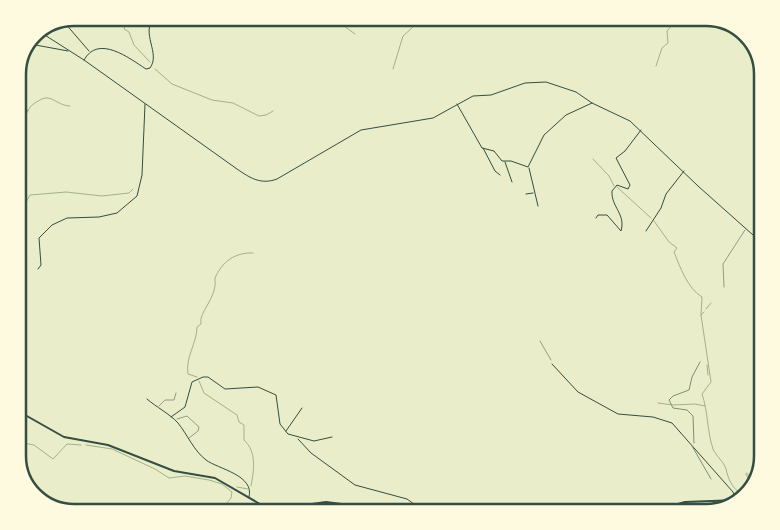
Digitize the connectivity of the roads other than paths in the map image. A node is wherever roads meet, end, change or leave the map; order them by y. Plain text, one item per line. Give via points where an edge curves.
1 (149, 26) edge
2 (68, 27) edge
3 (46, 35) edge
4 (36, 45) edge
5 (70, 51) junction
6 (89, 51) junction
7 (84, 60) junction
8 (145, 103) junction
9 (592, 103) junction
10 (457, 104) junction
11 (641, 130) junction
12 (482, 148) junction
13 (505, 162) junction
14 (528, 167) junction
15 (684, 171) junction
16 (500, 174) dead end
17 (512, 182) dead end
18 (534, 193) junction
19 (526, 194) dead end
20 (538, 206) dead end
21 (596, 218) dead end
22 (746, 228) junction
23 (646, 231) dead end
24 (754, 236) edge
25 (38, 270) dead end
26 (724, 287) dead end
27 (552, 364) road end
28 (176, 393) dead end
29 (147, 399) dead end
30 (157, 408) junction
31 (302, 408) dead end
32 (26, 415) edge
33 (171, 417) junction
34 (175, 420) junction
35 (286, 432) junction
36 (332, 437) dead end
37 (189, 438) junction
38 (297, 438) junction
39 (735, 494) edge
40 (249, 498) junction
41 (722, 501) edge
42 (262, 504) edge
43 (308, 504) edge
44 (339, 504) edge
45 (415, 504) edge
46 (678, 504) edge

1 - 6 street via 154,61 150,68 146,69 116,50 102,48
2 - 6 street
3 - 5 street
4 - 5 street
5 - 7 street
6 - 7 street
7 - 8 street
8 - 10 street via 252,179 262,181 277,179 361,130 433,118
8 - 25 street via 142,175 137,196 117,213 68,218 52,225 39,238
9 - 10 street via 564,87 534,82 491,95 473,96
9 - 11 street via 628,119
9 - 14 street via 566,115 544,135
10 - 12 street
11 - 15 street
11 - 21 street via 616,158 630,185 628,189 617,185 612,190 612,202 621,213 621,230 607,215
12 - 13 street via 494,151
12 - 16 street
13 - 14 street
13 - 17 street
14 - 18 street
15 - 22 street
15 - 23 street via 666,194
18 - 19 street
18 - 20 street
22 - 24 street
22 - 26 lane via 723,264
27 - 39 street via 578,392 618,414 672,422
28 - 30 lane via 174,400 165,400
29 - 30 street
30 - 33 street
31 - 35 street
32 - 40 main road via 59,436 108,445 174,471 214,478
33 - 34 street
33 - 35 street via 185,407 190,386 198,378 208,377 228,390 258,387 273,393 277,397 276,412 280,424
34 - 37 street
34 - 37 lane via 187,416 199,427
35 - 38 street
36 - 38 street via 314,441
37 - 40 street via 205,459 246,483
38 - 45 street via 355,485 407,498
40 - 42 main road
41 - 46 main road
43 - 44 main road

